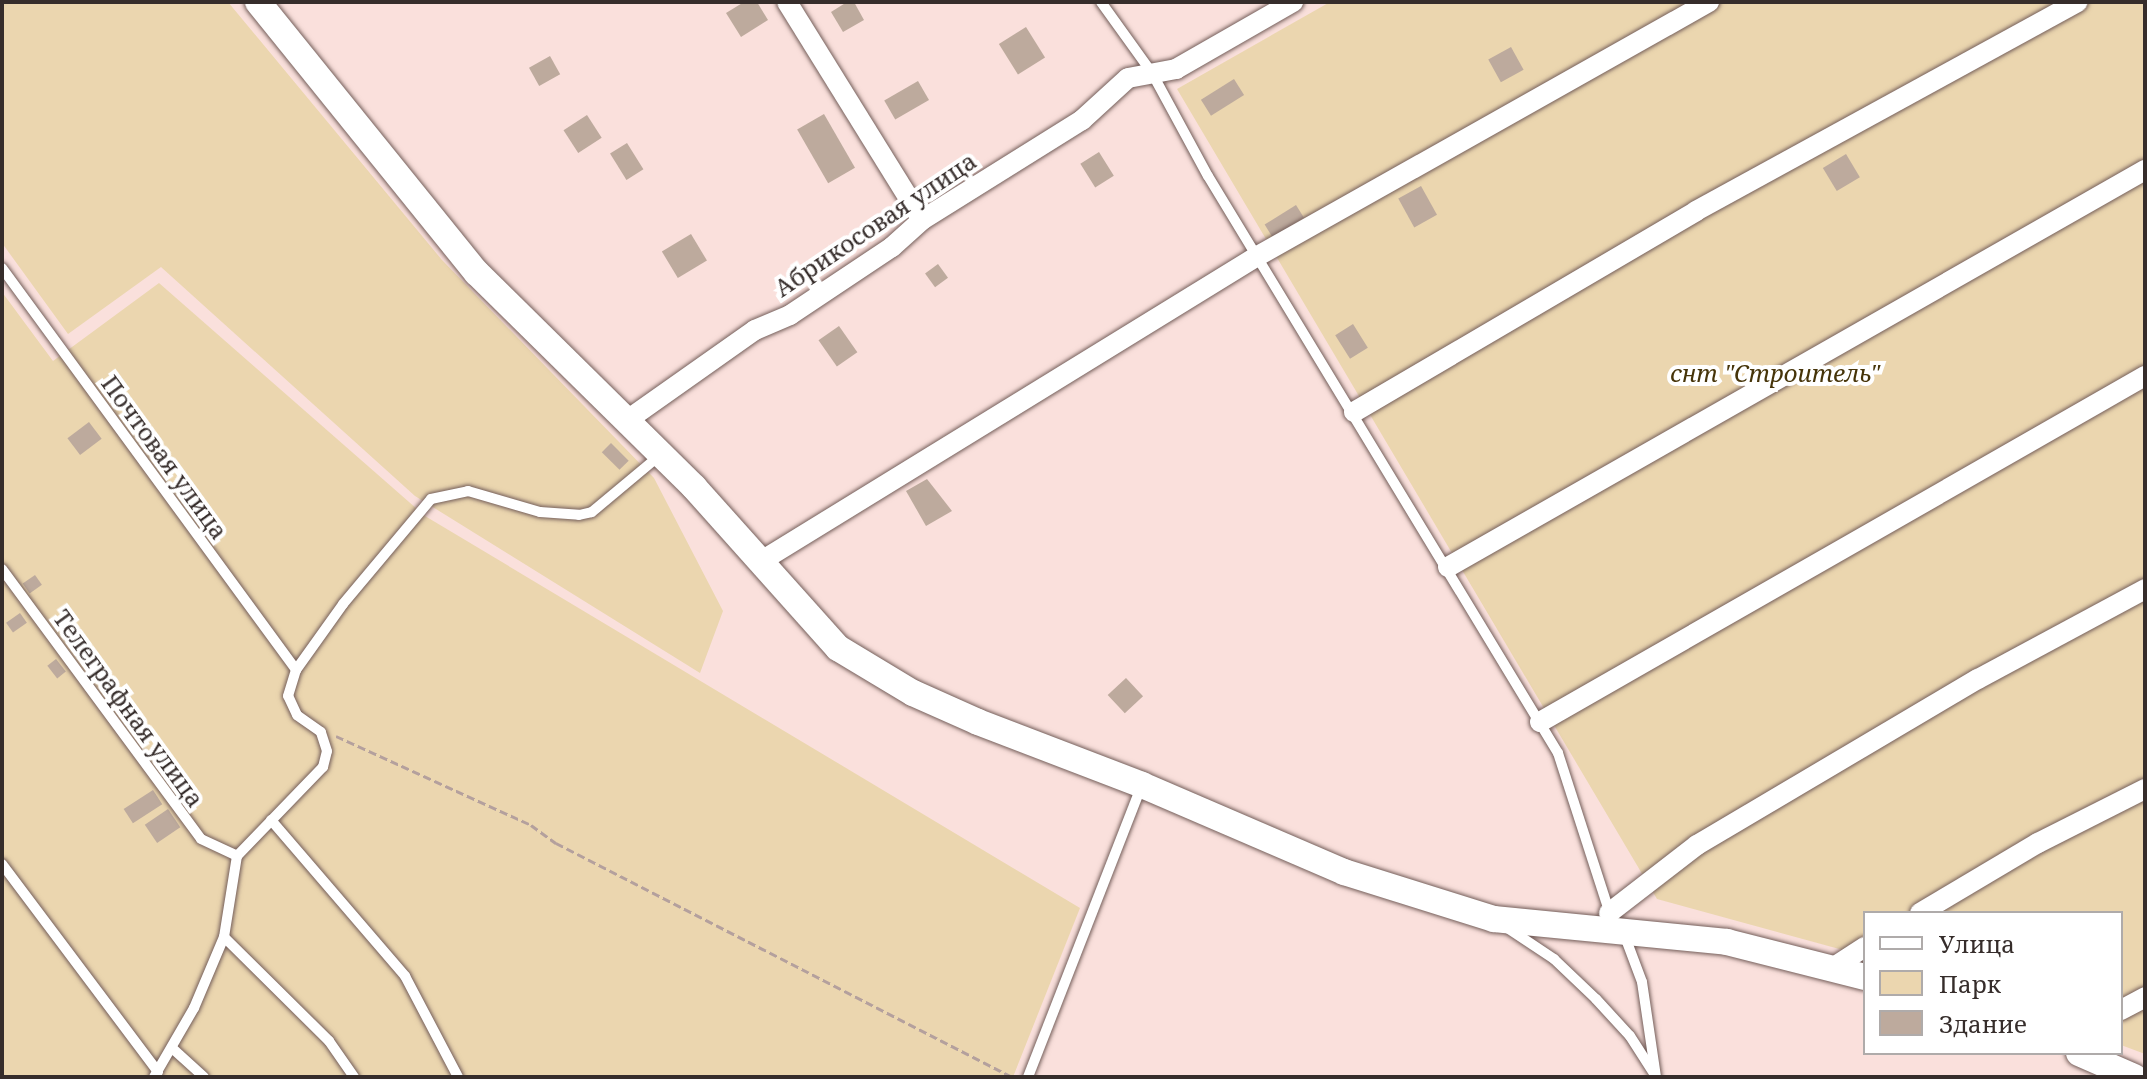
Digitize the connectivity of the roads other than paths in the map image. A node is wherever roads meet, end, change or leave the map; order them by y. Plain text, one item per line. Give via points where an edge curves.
1 (258, 2) edge
2 (787, 2) edge
3 (1101, 2) edge
4 (1293, 2) edge
5 (1709, 2) edge
6 (2078, 2) edge
7 (1152, 73) junction
8 (2145, 170) edge
9 (922, 220) junction
10 (1256, 257) junction
11 (2, 268) edge
12 (2145, 376) edge
13 (1354, 412) junction
14 (626, 421) junction
15 (661, 455) junction
16 (763, 560) junction
17 (1448, 567) junction
18 (2, 569) edge
19 (2145, 589) edge
20 (296, 670) junction
21 (1540, 722) junction
22 (1142, 785) junction
23 (2145, 789) edge
24 (271, 820) junction
25 (237, 856) junction
26 (2, 864) edge
27 (1924, 911) edge
28 (1494, 919) junction
29 (1616, 922) junction
30 (224, 937) junction
31 (1863, 948) edge
32 (1834, 967) junction
33 (1863, 976) edge
34 (2145, 997) edge
35 (2123, 1009) edge
36 (172, 1048) junction
37 (2083, 1055) edge
38 (2098, 1072) edge
39 (156, 1075) edge
40 (204, 1077) edge
41 (354, 1077) edge
42 (458, 1077) edge
43 (1028, 1077) edge
44 (1656, 1077) edge
45 (2134, 1077) edge

1 - 14 street via 477,273
2 - 9 street
3 - 7 lane
4 - 7 street, Абрикосовая улица via 1176,69
5 - 10 street
6 - 13 street via 1696,211
7 - 9 street, Абрикосовая улица via 1128,78 1082,120
7 - 10 lane
8 - 17 street
9 - 14 street, Абрикосовая улица via 892,247 790,315 755,330
10 - 13 lane
10 - 16 street
11 - 20 lane, Почтовая улица
12 - 21 street
13 - 17 lane
14 - 15 street
15 - 16 street
15 - 20 lane via 592,512 579,515 540,512 468,491 431,499
16 - 22 street via 798,609 838,648 888,678 978,722
17 - 21 lane
18 - 25 lane, Телеграфная улица via 201,839
19 - 29 street via 1978,679 1697,845
20 - 24 lane via 288,703 321,732 327,751 323,767
21 - 29 lane via 1563,766
22 - 28 street via 1344,872
22 - 43 lane
23 - 27 street
24 - 25 lane
24 - 42 lane via 405,976
25 - 30 lane
26 - 39 lane
28 - 29 street
28 - 44 lane via 1554,959 1596,999 1630,1036
29 - 32 street
29 - 44 lane via 1642,982
30 - 36 lane
30 - 41 lane via 329,1041
31 - 32 street
32 - 33 street
34 - 35 street
36 - 39 lane
36 - 40 lane
37 - 38 street
38 - 45 street

